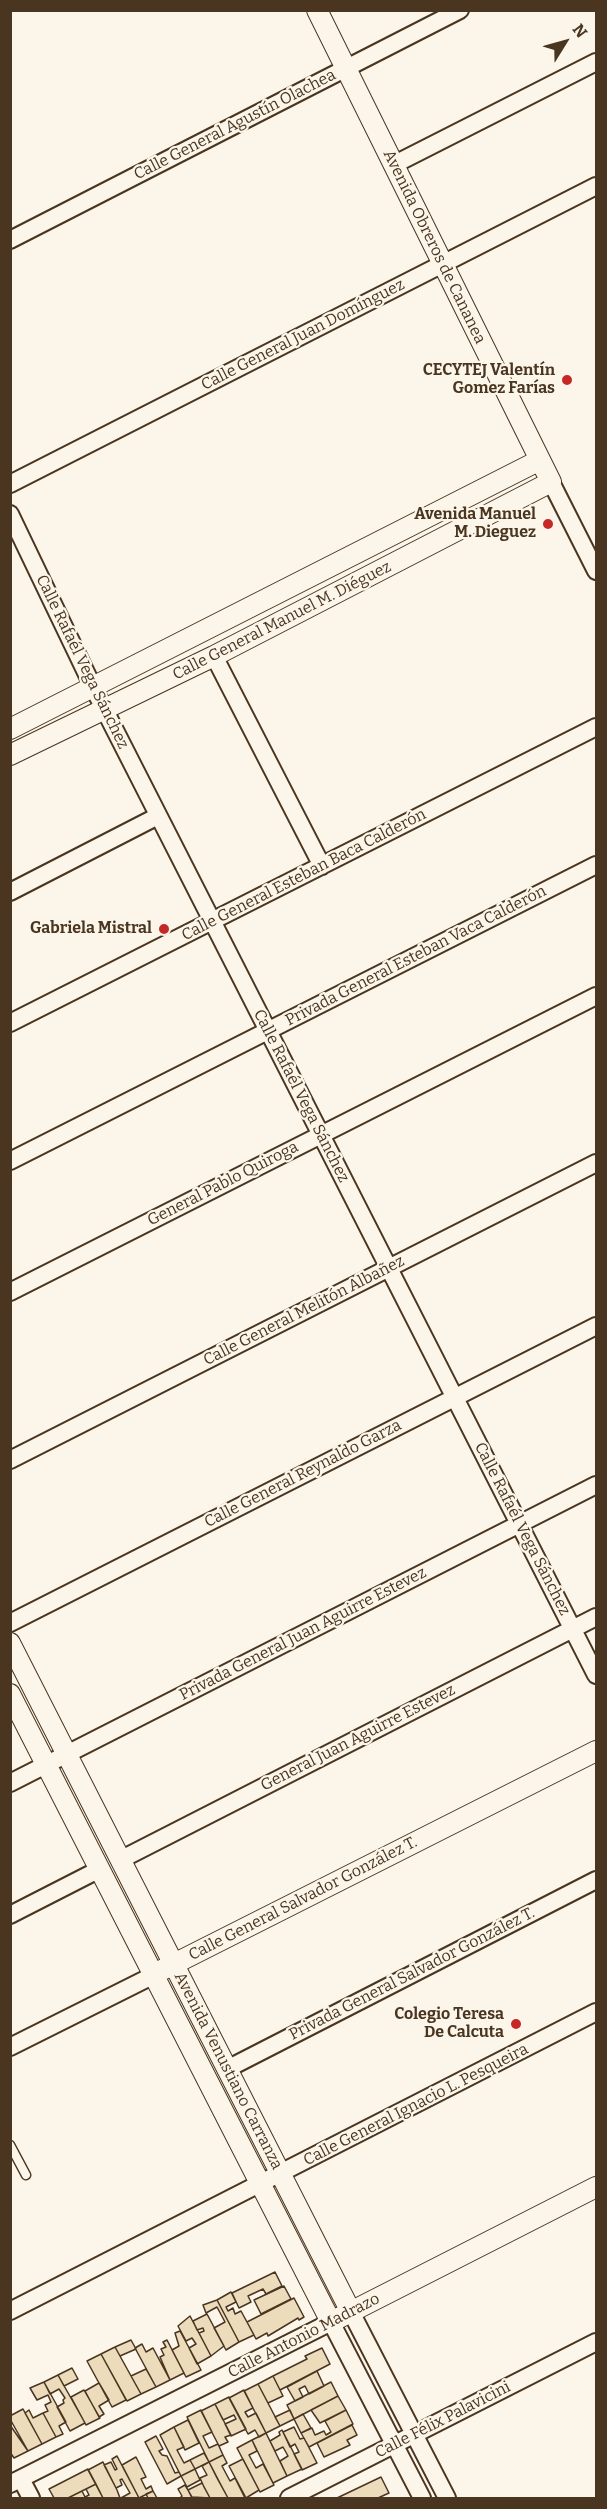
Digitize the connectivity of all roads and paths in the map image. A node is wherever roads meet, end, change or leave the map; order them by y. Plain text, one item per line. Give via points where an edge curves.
1 (317, 10) edge
2 (460, 10) edge
3 (597, 62) edge
4 (345, 69) junction
5 (393, 165) junction
6 (597, 186) edge
7 (10, 240) edge
8 (442, 264) junction
9 (540, 460) junction
10 (551, 482) junction
11 (10, 484) edge
12 (10, 514) edge
13 (597, 571) edge
14 (214, 656) junction
15 (93, 687) junction
16 (104, 709) junction
17 (597, 727) edge
18 (10, 729) edge
19 (10, 755) edge
20 (158, 816) junction
21 (597, 865) edge
22 (322, 866) junction
23 (10, 892) edge
24 (212, 921) junction
25 (597, 996) edge
26 (10, 1023) edge
27 (268, 1031) junction
28 (321, 1135) junction
29 (10, 1161) edge
30 (597, 1163) edge
31 (389, 1268) junction
32 (10, 1292) edge
33 (597, 1326) edge
34 (455, 1397) junction
35 (10, 1460) edge
36 (597, 1485) edge
37 (519, 1524) junction
38 (597, 1617) edge
39 (10, 1623) edge
40 (573, 1629) junction
41 (10, 1643) edge
42 (597, 1675) edge
43 (10, 1694) edge
44 (597, 1751) edge
45 (67, 1754) junction
46 (47, 1764) junction
47 (10, 1783) edge
48 (120, 1860) junction
49 (100, 1869) junction
50 (597, 1880) edge
51 (10, 1915) edge
52 (173, 1965) junction
53 (154, 1975) junction
54 (597, 2012) edge
55 (10, 2047) edge
56 (227, 2069) junction
57 (10, 2145) edge
58 (26, 2175) dead end
59 (281, 2175) junction
60 (261, 2184) junction
61 (597, 2187) edge
62 (10, 2311) edge
63 (351, 2312) junction
64 (331, 2322) junction
65 (597, 2342) edge
66 (414, 2435) junction
67 (394, 2445) junction
68 (16, 2481) edge
69 (31, 2499) edge
70 (289, 2499) edge
71 (422, 2499) edge
72 (447, 2499) edge

1 - 4 street, Avenida Obreros de Cananea
2 - 4 street, Calle General Agustín Olachea
3 - 5 street
4 - 5 street, Avenida Obreros de Cananea
4 - 7 street, Calle General Agustín Olachea
5 - 8 street, Avenida Obreros de Cananea
6 - 8 street, Calle General Juan Domínguez
8 - 9 street, Avenida Obreros de Cananea
8 - 11 street, Calle General Juan Domínguez
9 - 10 street, Avenida Obreros de Cananea
9 - 15 street, Calle General Manuel M. Diéguez
10 - 13 street
10 - 14 street, Calle General Manuel M. Diéguez
12 - 15 street, Calle Rafaél Vega Sánchez
14 - 16 street, Calle General Manuel M. Diéguez
14 - 22 street
15 - 16 street, Calle Rafaél Vega Sánchez
15 - 18 street, Calle General Manuel M. Diéguez
16 - 19 street, Calle General Manuel M. Diéguez
16 - 20 street, Calle Rafaél Vega Sánchez
17 - 22 street, Calle General Esteban Baca Calderón
20 - 23 street
20 - 24 street, Calle Rafaél Vega Sánchez
21 - 27 street, Privada General Esteban Vaca Calderón
22 - 24 street, Calle General Esteban Baca Calderón
24 - 26 street, Calle General Esteban Baca Calderón
24 - 27 street, Calle Rafaél Vega Sánchez
25 - 28 street, General Pablo Quiroga
27 - 28 street, Calle Rafaél Vega Sánchez
27 - 29 street, Privada General Esteban Vaca Calderón
28 - 31 street, Calle Rafaél Vega Sánchez
28 - 32 street, General Pablo Quiroga
30 - 31 street, Calle General Melitón Albañez
31 - 34 street, Calle Rafaél Vega Sánchez
31 - 35 street, Calle General Melitón Albañez
33 - 34 street, Calle General Reynaldo Garza
34 - 37 street, Calle Rafaél Vega Sánchez
34 - 39 street, Calle General Reynaldo Garza
36 - 37 street, Privada General Juan Aguirre Estevez
37 - 40 street, Calle Rafaél Vega Sánchez
37 - 45 street, Privada General Juan Aguirre Estevez
38 - 40 street, General Juan Aguirre Estevez
40 - 42 street, Calle Rafaél Vega Sánchez
40 - 48 street, General Juan Aguirre Estevez
41 - 45 street, Avenida Venustiano Carranza
43 - 46 street, Avenida Venustiano Carranza
44 - 52 street, Calle General Salvador González T.
45 - 46 street, Privada General Juan Aguirre Estevez
45 - 48 street, Avenida Venustiano Carranza
46 - 47 street, Privada General Juan Aguirre Estevez
46 - 49 street, Avenida Venustiano Carranza
48 - 52 street, Avenida Venustiano Carranza
49 - 51 street
49 - 53 street, Avenida Venustiano Carranza
50 - 56 street, Privada General Salvador González T.
52 - 53 street, Calle General Salvador González T.
52 - 56 street, Avenida Venustiano Carranza
53 - 55 street, Calle General Salvador González T.
53 - 60 street, Avenida Venustiano Carranza
54 - 59 street, Calle General Ignacio L. Pesqueira
56 - 59 street, Avenida Venustiano Carranza
57 - 58 lane
59 - 60 street, Calle General Ignacio L. Pesqueira
59 - 63 street, Avenida Venustiano Carranza
60 - 62 street, Calle General Ignacio L. Pesqueira
60 - 64 street, Avenida Venustiano Carranza
61 - 63 street, Calle Antonio Madrazo
63 - 64 street, Calle Antonio Madrazo
63 - 66 street, Avenida Venustiano Carranza
64 - 67 street, Avenida Venustiano Carranza
64 - 68 street, Calle Antonio Madrazo
65 - 66 street, Calle Félix Palavicini
66 - 67 street, Calle Félix Palavicini
66 - 72 street, Avenida Venustiano Carranza
67 - 70 street, Calle Félix Palavicini
67 - 71 street, Avenida Venustiano Carranza
68 - 69 street

